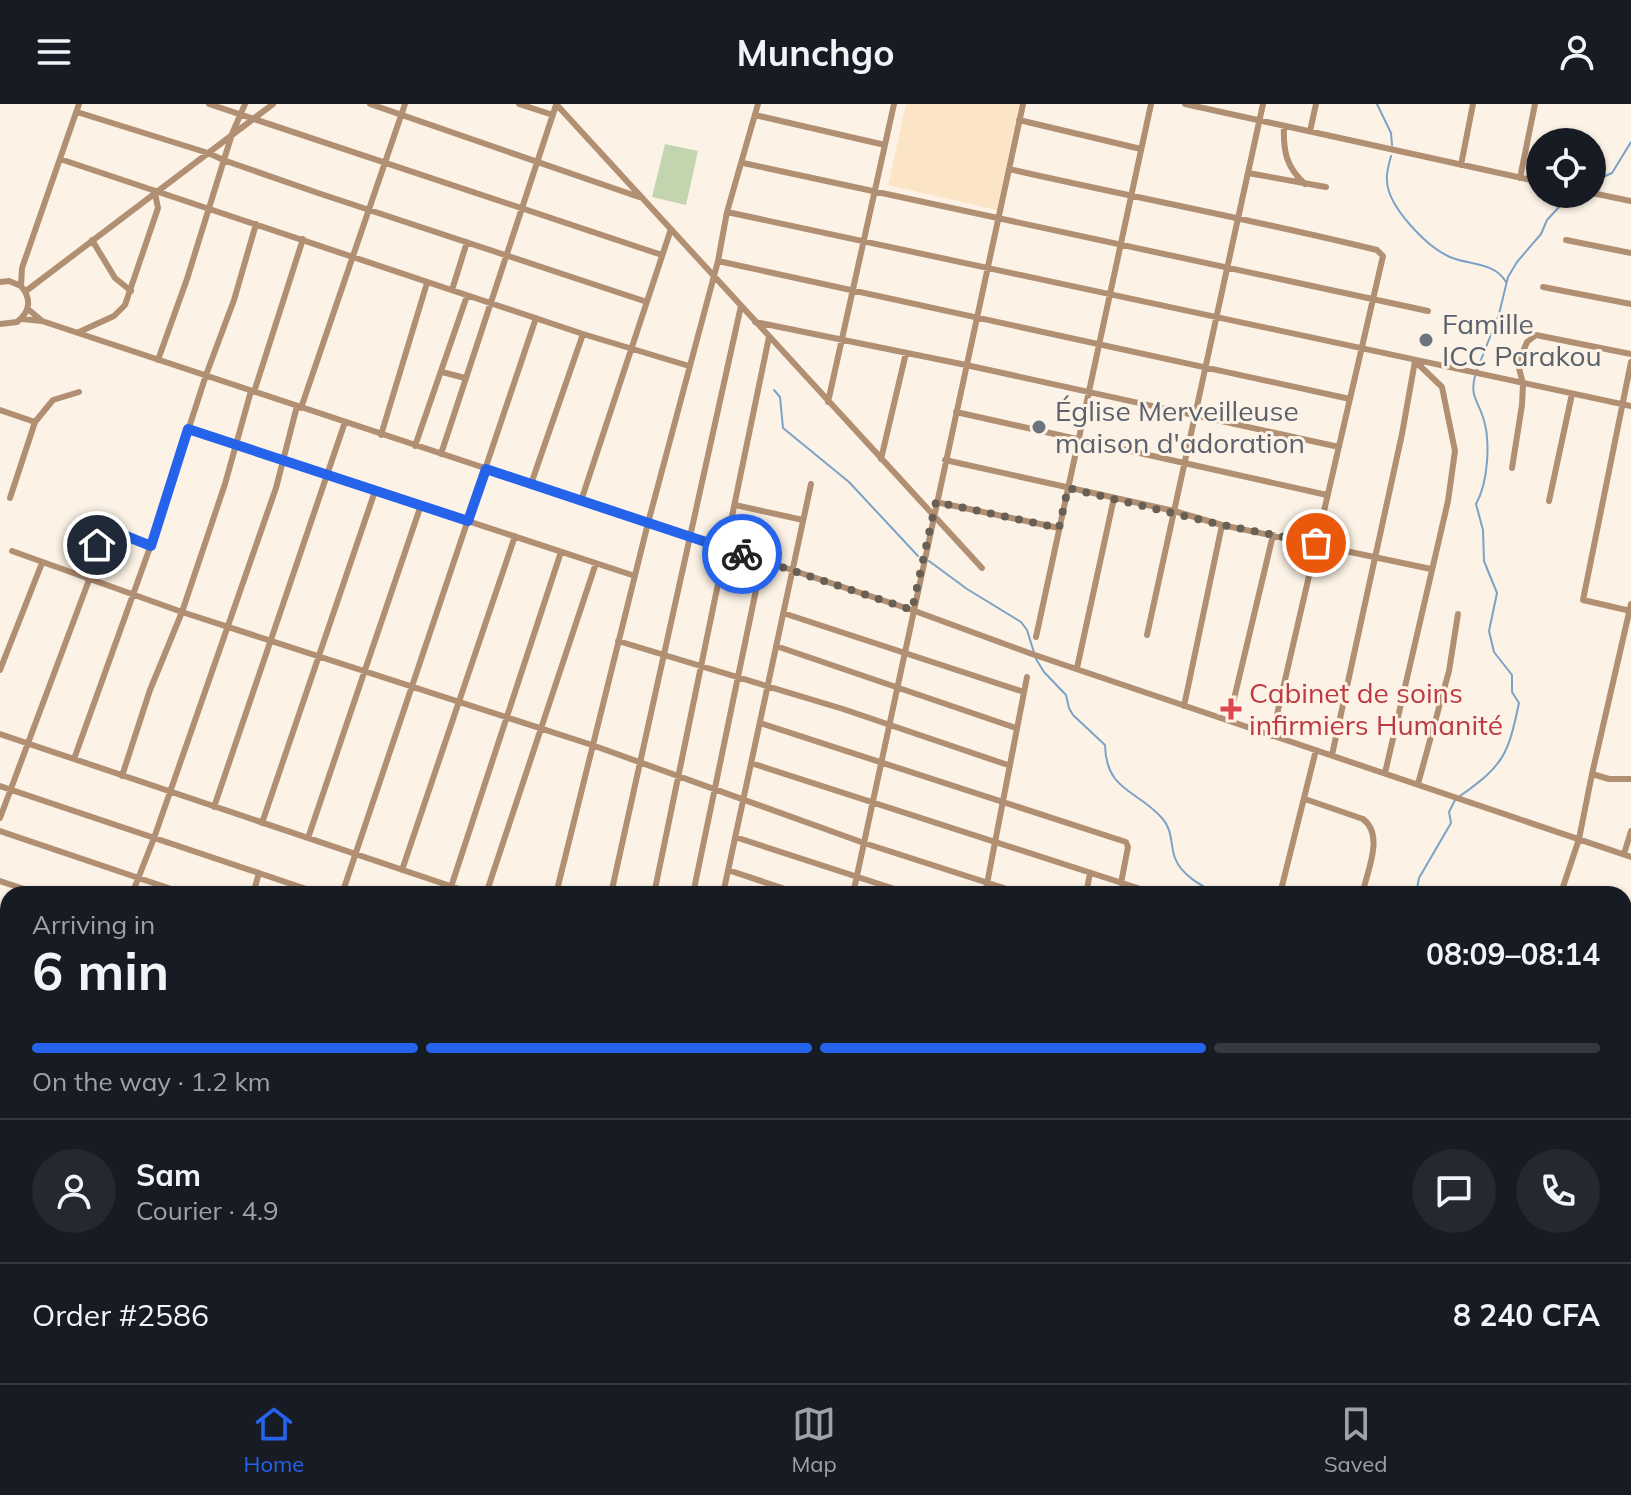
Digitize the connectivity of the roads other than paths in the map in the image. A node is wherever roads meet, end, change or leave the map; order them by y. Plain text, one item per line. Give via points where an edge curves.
1 (209, 104) edge
2 (245, 104) edge
3 (273, 104) edge
4 (370, 104) edge
5 (405, 104) edge
6 (519, 104) edge
7 (556, 104) edge
8 (758, 104) edge
9 (894, 104) edge
10 (1023, 104) edge
11 (1151, 104) edge
12 (1185, 104) edge
13 (1263, 104) edge
14 (1316, 104) edge
15 (1473, 104) edge
16 (1535, 104) edge
17 (1203, 106) edge
18 (78, 108) edge
19 (242, 115) junction
20 (553, 115) junction
21 (755, 115) junction
22 (401, 116) junction
23 (255, 117) junction
24 (1019, 120) junction
25 (1259, 120) junction
26 (1284, 126) junction
27 (1310, 131) junction
28 (232, 134) junction
29 (885, 145) junction
30 (1141, 149) junction
31 (208, 153) junction
32 (60, 159) junction
33 (226, 161) junction
34 (384, 162) junction
35 (537, 163) junction
36 (743, 163) junction
37 (1461, 165) junction
38 (1009, 169) junction
39 (1248, 173) junction
40 (1520, 178) junction
41 (1526, 179) edge
42 (1305, 184) junction
43 (1326, 187) dead end
44 (156, 192) junction
45 (875, 192) junction
46 (1606, 196) edge
47 (1131, 197) junction
48 (642, 198) junction
49 (1631, 201) edge
50 (210, 208) junction
51 (522, 209) junction
52 (367, 210) junction
53 (727, 212) junction
54 (1239, 217) junction
55 (998, 218) junction
56 (256, 224) junction
57 (671, 229) junction
58 (303, 239) junction
59 (92, 240) junction
60 (1566, 240) dead end
61 (467, 242) junction
62 (864, 242) junction
63 (1120, 245) junction
64 (1631, 253) edge
65 (506, 255) junction
66 (662, 255) junction
67 (352, 256) junction
68 (718, 261) junction
69 (22, 268) junction
70 (987, 268) junction
71 (1228, 268) junction
72 (713, 276) junction
73 (9, 281) junction
74 (0, 282) edge
75 (427, 283) junction
76 (1543, 287) dead end
77 (24, 288) junction
78 (452, 290) junction
79 (854, 290) junction
80 (131, 291) junction
81 (1110, 295) junction
82 (467, 296) junction
83 (1374, 300) junction
84 (647, 302) junction
85 (490, 303) junction
86 (1631, 304) edge
87 (741, 306) junction
88 (28, 309) junction
89 (1428, 311) dead end
90 (976, 317) junction
91 (536, 318) junction
92 (1215, 318) junction
93 (22, 319) junction
94 (42, 321) junction
95 (755, 322) junction
96 (0, 325) edge
97 (77, 332) junction
98 (583, 334) junction
99 (769, 337) junction
100 (843, 340) junction
101 (1099, 344) junction
102 (1360, 349) junction
103 (631, 350) junction
104 (906, 353) junction
105 (1631, 354) edge
106 (158, 360) junction
107 (1415, 361) junction
108 (1631, 362) edge
109 (966, 365) junction
110 (689, 366) junction
111 (1207, 366) junction
112 (442, 372) junction
113 (206, 375) junction
114 (465, 378) junction
115 (1523, 384) junction
116 (252, 391) junction
117 (79, 392) dead end
118 (1089, 392) junction
119 (1572, 394) junction
120 (1350, 399) junction
121 (828, 402) junction
122 (1621, 404) junction
123 (1631, 406) edge
124 (299, 407) junction
125 (0, 410) edge
126 (956, 412) junction
127 (1196, 415) junction
128 (35, 422) junction
129 (345, 422) junction
130 (188, 429) junction
131 (381, 435) junction
132 (1078, 440) junction
133 (236, 445) junction
134 (415, 446) junction
135 (1339, 447) junction
136 (441, 454) junction
137 (881, 459) junction
138 (282, 460) junction
139 (945, 460) junction
140 (1185, 463) junction
141 (1512, 468) dead end
142 (486, 469) junction
143 (327, 475) junction
144 (531, 484) junction
145 (811, 484) dead end
146 (1068, 488) junction
147 (375, 491) junction
148 (1327, 495) junction
149 (10, 498) dead end
150 (1114, 498) junction
151 (581, 501) junction
152 (1549, 501) dead end
153 (936, 502) junction
154 (421, 505) junction
155 (735, 505) junction
156 (1174, 511) junction
157 (933, 516) junction
158 (803, 520) junction
159 (468, 521) junction
160 (648, 523) junction
161 (1222, 525) junction
162 (1059, 528) junction
163 (1273, 535) junction
164 (515, 536) junction
165 (689, 536) junction
166 (1316, 543) junction
167 (151, 546) junction
168 (724, 548) junction
169 (12, 551) dead end
170 (561, 552) junction
171 (1376, 556) junction
172 (762, 561) junction
173 (42, 563) junction
174 (596, 563) junction
175 (982, 568) dead end
176 (1431, 569) junction
177 (792, 570) junction
178 (635, 576) junction
179 (89, 580) junction
180 (134, 595) junction
181 (1631, 608) edge
182 (912, 610) junction
183 (182, 612) junction
184 (783, 613) junction
185 (1458, 614) dead end
186 (226, 627) junction
187 (1147, 635) dead end
188 (1036, 637) dead end
189 (271, 640) junction
190 (618, 641) junction
191 (776, 646) junction
192 (663, 653) junction
193 (903, 654) junction
194 (319, 656) junction
195 (700, 664) junction
196 (1077, 668) junction
197 (0, 670) edge
198 (365, 670) junction
199 (738, 677) junction
200 (1027, 677) dead end
201 (413, 685) junction
202 (767, 687) junction
203 (896, 687) junction
204 (1024, 692) junction
205 (459, 700) junction
206 (1184, 706) junction
207 (506, 717) junction
208 (1229, 720) junction
209 (760, 723) junction
210 (888, 725) junction
211 (541, 728) junction
212 (1016, 728) junction
213 (0, 734) edge
214 (1272, 736) junction
215 (27, 743) junction
216 (592, 745) junction
217 (1316, 750) junction
218 (1332, 755) junction
219 (74, 759) junction
220 (639, 761) junction
221 (881, 762) junction
222 (751, 763) junction
223 (1008, 765) junction
224 (1385, 773) junction
225 (1592, 774) junction
226 (122, 776) junction
227 (678, 776) junction
228 (1631, 779) edge
229 (1418, 784) junction
230 (0, 786) edge
231 (10, 789) junction
232 (714, 789) junction
233 (170, 791) junction
234 (744, 798) junction
235 (1305, 799) junction
236 (872, 802) junction
237 (1003, 804) junction
238 (214, 807) junction
239 (0, 818) edge
240 (262, 823) junction
241 (0, 831) edge
242 (1631, 831) edge
243 (735, 837) junction
244 (154, 838) junction
245 (308, 838) junction
246 (1579, 839) junction
247 (996, 842) junction
248 (864, 843) junction
249 (355, 854) junction
250 (1627, 855) edge
251 (402, 870) junction
252 (728, 870) junction
253 (259, 873) junction
254 (1090, 873) junction
255 (857, 876) junction
256 (137, 878) junction
257 (987, 883) junction
258 (1121, 883) junction
259 (775, 885) edge
260 (134, 886) edge
261 (162, 886) edge
262 (255, 886) edge
263 (297, 886) edge
264 (345, 886) edge
265 (448, 886) edge
266 (451, 886) edge
267 (489, 886) edge
268 (558, 886) edge
269 (613, 886) edge
270 (656, 886) edge
271 (695, 886) edge
272 (725, 886) edge
273 (855, 886) edge
274 (886, 886) edge
275 (986, 886) edge
276 (997, 886) edge
277 (1088, 886) edge
278 (1131, 886) edge
279 (1282, 886) edge
280 (1364, 886) edge
281 (1563, 886) edge

1 - 19 street
2 - 19 street
3 - 23 street
4 - 22 street
5 - 22 street
6 - 20 street
7 - 20 street
7 - 48 street
8 - 21 street
9 - 29 street
10 - 24 street
11 - 30 street
12 - 17 street
13 - 25 street
14 - 27 street
15 - 37 street
16 - 40 street
17 - 25 street
18 - 31 street
18 - 32 street
19 - 23 street
19 - 28 street
20 - 35 street
21 - 29 street
21 - 36 street
22 - 34 street
22 - 35 street
23 - 28 street
23 - 34 street
24 - 30 street
24 - 38 street
25 - 26 street
25 - 39 street
26 - 27 street
26 - 42 street via 1283,147 1291,171
27 - 37 street
28 - 31 street
28 - 33 street
29 - 45 street
30 - 47 street
31 - 33 street
31 - 44 street
32 - 44 street
32 - 69 street
33 - 50 street
33 - 52 street
34 - 51 street
34 - 52 street
35 - 48 street
35 - 51 street
36 - 45 street
36 - 53 street
37 - 40 street
38 - 47 street
38 - 55 street
39 - 42 street
39 - 54 street
40 - 41 street
42 - 43 street
44 - 50 street
44 - 59 street
44 - 80 street via 158,208
45 - 55 street
45 - 62 street
46 - 49 street
47 - 54 street
47 - 63 street
48 - 57 street
50 - 56 street
50 - 106 street
51 - 65 street
51 - 66 street
52 - 61 street
52 - 67 street
53 - 62 street
53 - 68 street
54 - 71 street
54 - 83 street via 1382,252
55 - 63 street
55 - 70 street
56 - 58 street
56 - 113 street
57 - 66 street
57 - 72 street
58 - 67 street
58 - 116 street
59 - 77 street
59 - 80 street via 115,278
60 - 64 street
61 - 65 street
61 - 78 street
62 - 70 street
62 - 79 street
63 - 71 street
63 - 81 street
65 - 84 street
65 - 85 street
66 - 84 street
67 - 75 street
67 - 124 street
68 - 72 street
68 - 79 street
69 - 73 street
69 - 77 street
70 - 81 street
70 - 90 street
71 - 83 street
71 - 92 street
72 - 87 street
72 - 110 street
73 - 74 street
73 - 77 street
75 - 78 street
75 - 131 street
76 - 86 street
77 - 88 street
78 - 82 street
79 - 90 street
79 - 100 street
80 - 97 street via 119,312
81 - 92 street
81 - 101 street
82 - 85 street
82 - 112 street
83 - 89 street
83 - 102 street
84 - 103 street
85 - 91 street
85 - 114 street
87 - 95 street
87 - 165 street
88 - 93 street
88 - 94 street
90 - 101 street
90 - 109 street
91 - 98 street
91 - 142 street
92 - 102 street
92 - 111 street
93 - 94 street
93 - 96 street
94 - 97 street
95 - 99 street
95 - 100 street
97 - 106 street
98 - 103 street
98 - 144 street
99 - 121 street
99 - 155 street
100 - 104 street
100 - 121 street
101 - 111 street
101 - 118 street
102 - 107 street
102 - 120 street
103 - 110 street
103 - 151 street
104 - 109 street
104 - 137 street
105 - 115 street via 1536,335 1518,364
106 - 113 street
107 - 115 street
107 - 171 street
107 - 176 street via 1442,387 1455,451
108 - 122 street
109 - 118 street
109 - 126 street
110 - 160 street
111 - 120 street
111 - 127 street
112 - 114 street
112 - 134 street
113 - 116 street
113 - 130 street
114 - 136 street
115 - 119 street
115 - 141 street
116 - 124 street
116 - 133 street
117 - 128 street via 53,400
118 - 127 street
118 - 132 street
119 - 122 street
119 - 152 street
120 - 135 street
121 - 137 street
122 - 123 street
122 - 181 street via 1583,600
124 - 129 street
124 - 138 street
125 - 128 street
126 - 132 street
126 - 139 street
127 - 135 street
127 - 140 street
128 - 149 street
129 - 131 street
129 - 143 street
130 - 133 street
130 - 167 street
131 - 134 street
132 - 140 street
132 - 146 street
133 - 138 street
133 - 183 street
134 - 136 street
135 - 148 street
136 - 142 street
137 - 157 street
138 - 143 street
138 - 186 street
139 - 146 street
139 - 153 street
140 - 148 street
140 - 156 street
142 - 144 street
142 - 159 street
143 - 147 street
143 - 189 street
144 - 151 street
145 - 158 street
146 - 150 street
146 - 162 street
147 - 154 street
147 - 194 street
148 - 166 street
150 - 156 street
150 - 196 street
151 - 160 street
153 - 157 street
153 - 162 street
154 - 159 street
154 - 198 street
155 - 158 street
155 - 168 street
156 - 161 street
156 - 187 street
157 - 175 street
157 - 182 street
158 - 177 street
159 - 164 street
159 - 201 street
160 - 165 street
160 - 178 street
161 - 163 street
161 - 206 street
162 - 188 street
163 - 166 street
163 - 208 street
164 - 170 street
164 - 205 street
165 - 168 street
165 - 192 street
166 - 171 street
166 - 214 street
167 - 179 street via 121,534 105,535 97,545
167 - 180 street
168 - 172 street
168 - 195 street
169 - 173 street
170 - 174 street
170 - 207 street
171 - 176 street
171 - 218 street
172 - 177 street
172 - 199 street
173 - 179 street
173 - 197 street
174 - 178 street
174 - 211 street
176 - 224 street
177 - 182 street
177 - 184 street
178 - 190 street
179 - 180 street
179 - 215 street
180 - 183 street
180 - 219 street
181 - 225 street
182 - 193 street
182 - 196 street
183 - 186 street
183 - 226 street
184 - 191 street
184 - 193 street
185 - 229 street via 1449,671
186 - 189 street
186 - 233 street
189 - 194 street
189 - 238 street
190 - 192 street
190 - 216 street
191 - 202 street
191 - 203 street
192 - 195 street
192 - 220 street
193 - 203 street
193 - 204 street
194 - 198 street
194 - 240 street
195 - 199 street
195 - 227 street
196 - 206 street
198 - 201 street
198 - 245 street
199 - 202 street
199 - 232 street
200 - 204 street
201 - 205 street
201 - 249 street
202 - 209 street
202 - 210 street
203 - 210 street
203 - 212 street
204 - 212 street
205 - 207 street
205 - 251 street
206 - 208 street
207 - 211 street
207 - 266 street
208 - 214 street
209 - 221 street
209 - 222 street
210 - 221 street
210 - 223 street
211 - 216 street
211 - 267 street
212 - 223 street
213 - 215 street
214 - 217 street
215 - 219 street
215 - 231 street
216 - 220 street
216 - 268 street
217 - 218 street
217 - 235 street
218 - 224 street
219 - 226 street
220 - 227 street
220 - 269 street
221 - 236 street
221 - 237 street
222 - 234 street
222 - 236 street
223 - 237 street
224 - 229 street
225 - 228 street
225 - 246 street
226 - 233 street
227 - 232 street
227 - 270 street
229 - 246 street
230 - 231 street
231 - 239 street
231 - 244 street
232 - 234 street
232 - 271 street
233 - 238 street
233 - 244 street
234 - 243 street
234 - 248 street
235 - 279 street
235 - 280 street via 1363,819 1374,831
236 - 247 street
236 - 248 street
237 - 247 street
237 - 258 street via 1126,842
238 - 240 street
240 - 245 street
241 - 256 street
242 - 250 street
243 - 252 street
243 - 255 street
244 - 253 street
244 - 256 street
245 - 249 street
246 - 250 street
246 - 281 street
247 - 254 street
247 - 257 street
248 - 255 street
248 - 257 street
249 - 251 street
249 - 264 street
251 - 265 street
252 - 259 street
252 - 272 street
253 - 262 street
253 - 263 street
254 - 258 street
254 - 277 street
255 - 273 street
255 - 274 street
256 - 260 street
256 - 261 street
257 - 275 street
257 - 276 street
258 - 278 street

